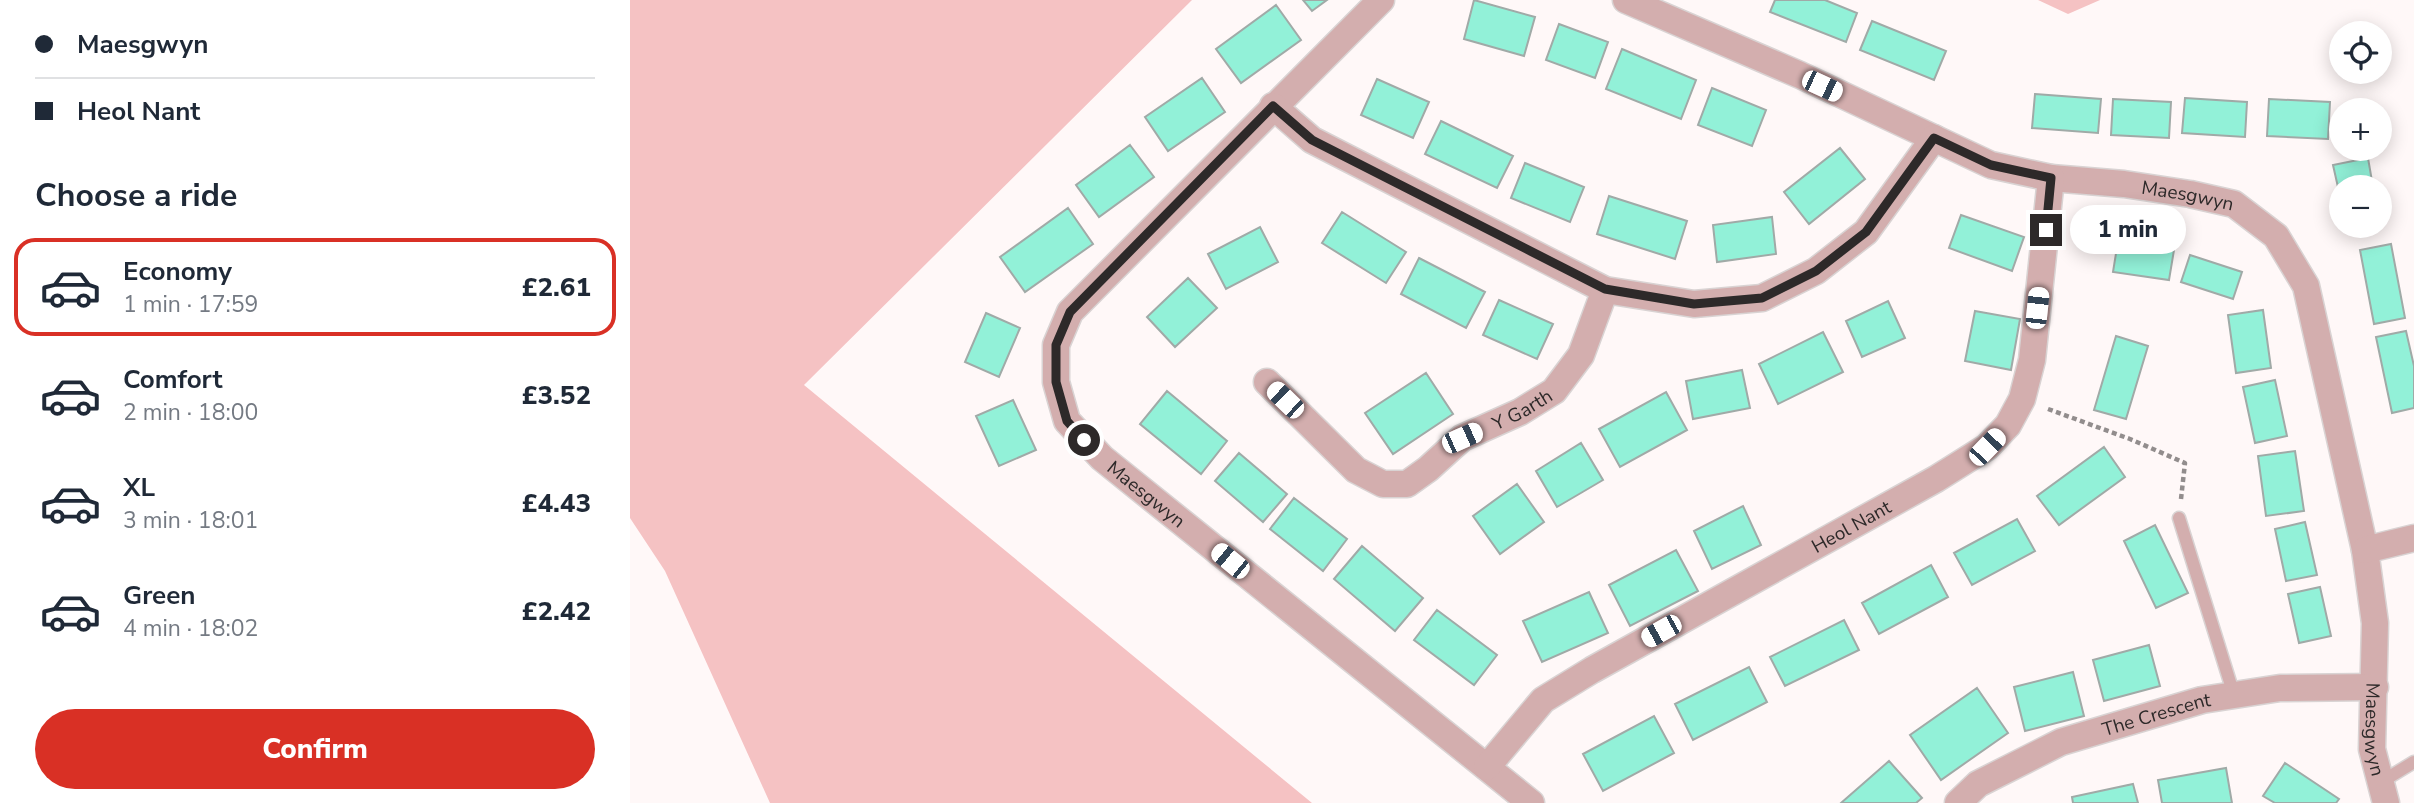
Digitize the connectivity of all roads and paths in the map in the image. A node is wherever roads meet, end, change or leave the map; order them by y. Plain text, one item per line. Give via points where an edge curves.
1 (1381, 0) edge
2 (1626, 0) edge
3 (1273, 106) junction
4 (1934, 138) junction
5 (2051, 178) junction
6 (1605, 289) junction
7 (1267, 382) dead end
8 (2022, 399) junction
9 (2179, 518) joint
10 (2414, 538) edge
11 (2365, 550) junction
12 (2375, 687) junction
13 (2234, 695) junction
14 (2414, 761) edge
15 (1487, 768) junction
16 (2383, 793) edge
17 (1531, 803) edge
18 (1958, 803) edge

1 - 3 street, Maesgwyn
2 - 4 street, Maesgwyn
3 - 6 street via 1312,140
3 - 15 street, Maesgwyn via 1070,312 1056,345 1056,382 1067,421 1102,458
4 - 5 street, Maesgwyn via 1991,165
4 - 6 street via 1866,232 1816,271 1762,298 1694,304
5 - 8 street, Heol Nant via 2032,360
5 - 11 street, Maesgwyn via 2124,184 2234,204 2276,236 2306,286
6 - 7 street, Y Garth via 1581,355 1554,391 1462,438 1407,484 1383,484 1356,470
8 - 9 path via 2185,463
8 - 15 street, Heol Nant via 2008,425 1987,447 1543,700
9 - 13 lane
10 - 11 street
11 - 12 street, Maesgwyn via 2375,623
12 - 13 street, The Crescent via 2280,688
12 - 16 street, Maesgwyn via 2372,749
13 - 18 street, The Crescent via 2202,700 2061,742 1978,784
14 - 16 lane
15 - 17 street, Maesgwyn

